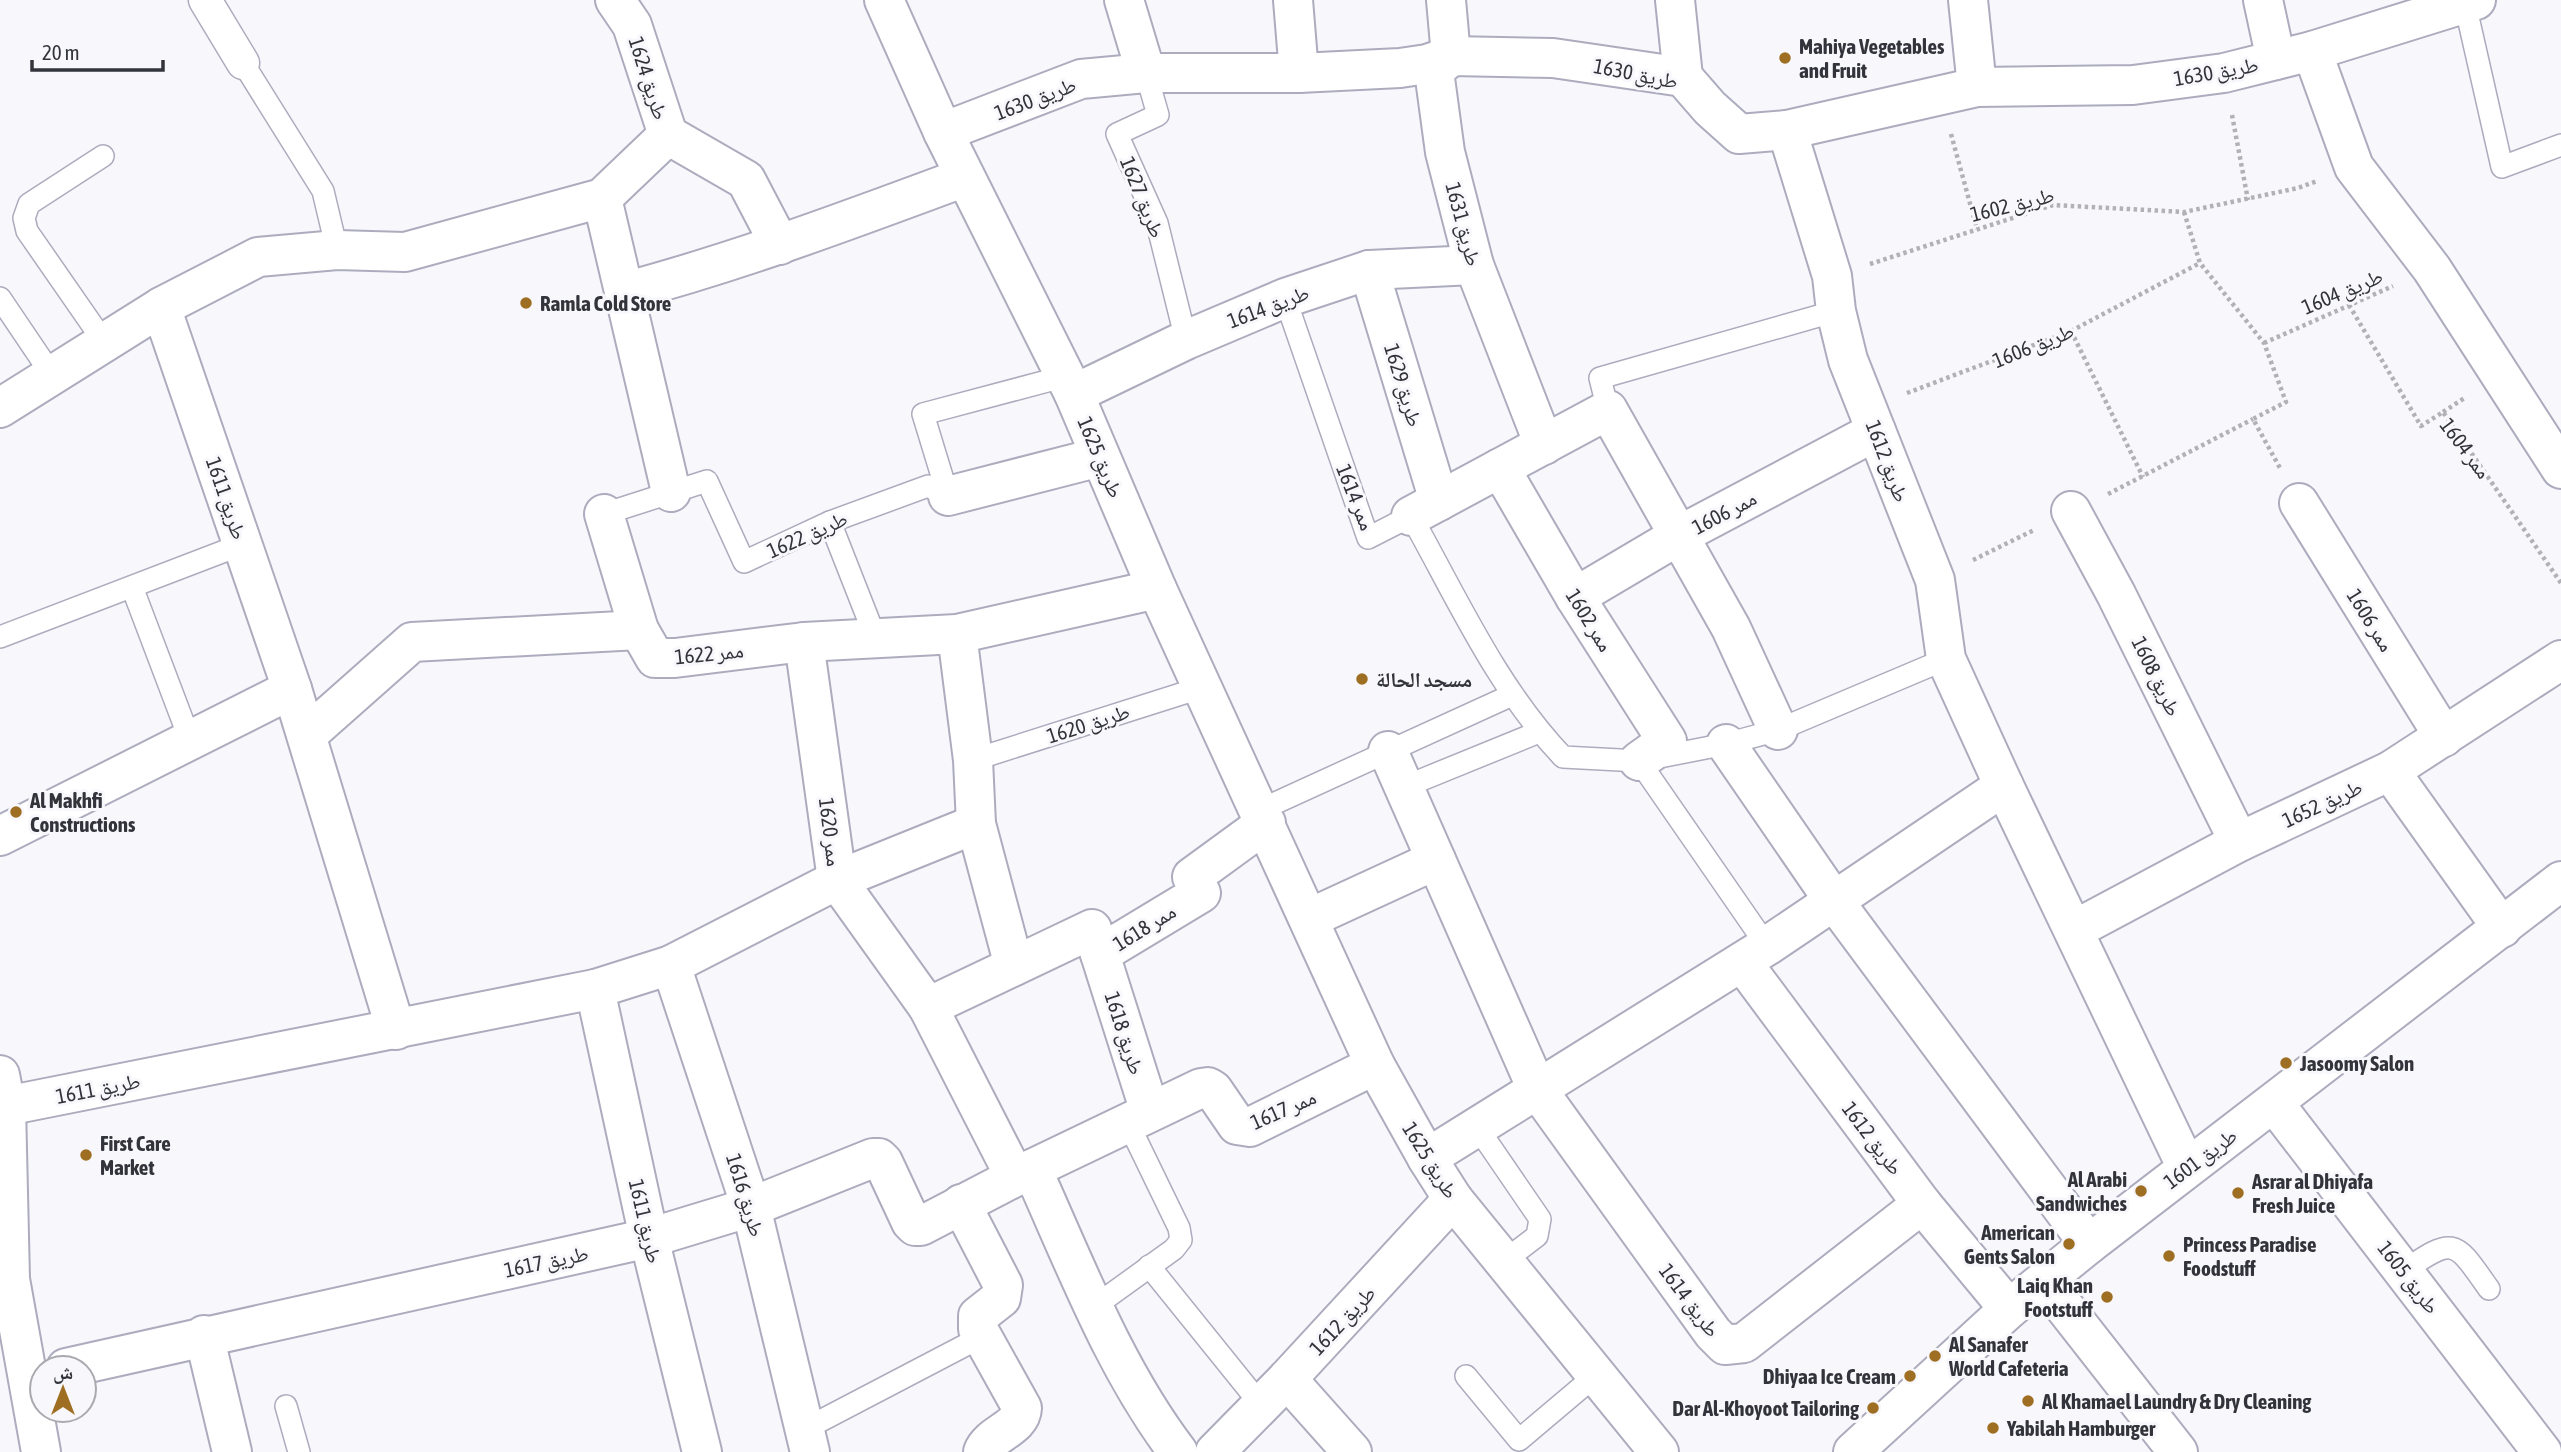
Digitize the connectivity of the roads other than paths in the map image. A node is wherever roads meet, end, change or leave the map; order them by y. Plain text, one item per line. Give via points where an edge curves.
1 (205, 0) edge
2 (884, 0) edge
3 (1124, 0) edge
4 (1293, 0) edge
5 (1446, 0) edge
6 (1675, 0) edge
7 (1968, 0) edge
8 (2263, 0) edge
9 (2468, 2) edge
10 (623, 12) edge
11 (2294, 55) junction
12 (1451, 56) junction
13 (243, 63) joint
14 (1146, 73) junction
15 (1299, 73) junction
16 (1683, 77) junction
17 (1959, 91) junction
18 (1787, 130) junction
19 (943, 132) junction
20 (668, 135) junction
21 (2561, 145) edge
22 (103, 156) dead end
23 (965, 177) junction
24 (602, 198) junction
25 (780, 245) junction
26 (337, 250) junction
27 (1474, 265) junction
28 (1369, 270) junction
29 (624, 292) junction
30 (1834, 293) junction
31 (1, 298) edge
32 (1285, 298) junction
33 (160, 307) junction
34 (1186, 340) junction
35 (104, 342) junction
36 (52, 375) junction
37 (1070, 385) junction
38 (0, 408) edge
39 (1608, 410) junction
40 (1876, 431) junction
41 (1544, 444) junction
42 (1100, 457) junction
43 (2559, 463) edge
44 (1500, 468) junction
45 (671, 492) junction
46 (948, 496) junction
47 (2299, 503) road end
48 (1425, 508) junction
49 (2071, 511) dead end
50 (604, 514) joint
51 (830, 522) junction
52 (1678, 536) junction
53 (243, 544) junction
54 (132, 587) junction
55 (1157, 589) junction
56 (1575, 597) junction
57 (639, 630) junction
58 (957, 634) junction
59 (0, 637) edge
60 (876, 639) junction
61 (804, 642) junction
62 (1947, 659) junction
63 (2561, 660) edge
64 (1203, 687) junction
65 (292, 689) junction
66 (1512, 695) junction
67 (1778, 730) junction
68 (1539, 732) junction
69 (307, 736) junction
70 (2444, 737) junction
71 (190, 740) junction
72 (1726, 744) junction
73 (1388, 751) junction
74 (972, 760) junction
75 (1639, 761) junction
76 (2390, 771) junction
77 (2004, 786) junction
78 (1404, 787) junction
79 (1263, 817) junction
80 (976, 824) junction
81 (0, 836) edge
82 (2239, 842) junction
83 (1436, 860) junction
84 (837, 880) junction
85 (2561, 881) edge
86 (1834, 901) junction
87 (1310, 918) junction
88 (2502, 928) junction
89 (2074, 930) junction
90 (1100, 954) junction
91 (1755, 954) junction
92 (671, 965) junction
93 (1014, 966) junction
94 (595, 989) junction
95 (928, 1007) junction
96 (396, 1030) junction
97 (1375, 1065) junction
98 (1537, 1089) junction
99 (2274, 1103) junction
100 (3, 1112) edge
101 (1139, 1118) junction
102 (1477, 1127) junction
103 (879, 1158) joint
104 (1427, 1158) junction
105 (2187, 1168) junction
106 (1023, 1173) junction
107 (1453, 1199) junction
108 (961, 1204) junction
109 (1922, 1204) junction
110 (751, 1207) junction
111 (649, 1238) junction
112 (2089, 1244) junction
113 (1504, 1261) junction
114 (1149, 1266) junction
115 (2404, 1271) junction
116 (2044, 1281) junction
117 (2489, 1289) dead end
118 (1094, 1306) junction
119 (2009, 1309) junction
120 (204, 1335) junction
121 (981, 1337) junction
122 (30, 1354) edge
123 (98, 1360) edge
124 (1596, 1375) junction
125 (1466, 1376) dead end
126 (1275, 1393) junction
127 (286, 1406) dead end
128 (39, 1424) edge
129 (807, 1441) edge
130 (41, 1452) edge
131 (232, 1452) edge
132 (299, 1452) edge
133 (702, 1452) edge
134 (983, 1452) edge
135 (1178, 1452) edge
136 (1215, 1452) edge
137 (1352, 1452) edge
138 (1659, 1452) edge
139 (1853, 1452) edge
140 (2178, 1452) edge
141 (2542, 1452) edge

1 - 13 street
2 - 19 street, طريق 1625
3 - 14 street, طريق 1627
4 - 15 street
5 - 12 street
6 - 16 street
7 - 17 street
8 - 11 street
9 - 11 street, طريق 1630
9 - 21 lane, طريق 1630 via 2502,167
10 - 20 street, طريق 1624
11 - 17 street, طريق 1630 via 2224,73 2133,85
11 - 43 street via 2354,167 2432,268
12 - 15 street, طريق 1630 via 1400,68
12 - 16 street, طريق 1630 via 1553,58
12 - 27 street, طريق 1631 via 1434,71 1445,152
13 - 26 lane via 323,191
14 - 15 street, طريق 1630
14 - 19 street, طريق 1630 via 1081,79
14 - 34 lane, طريق 1627 via 1158,115 1118,134 1157,223
16 - 18 street, طريق 1630 via 1739,134
17 - 18 street, طريق 1630
18 - 30 street, طريق 1612
19 - 23 street, طريق 1625
20 - 24 street
20 - 25 street, طريق 1624 via 746,180
22 - 35 lane via 29,205 24,218 27,231
23 - 25 street
23 - 37 street, طريق 1625
24 - 26 street via 405,252
24 - 29 street
25 - 29 street
26 - 33 street via 258,257
27 - 28 street, طريق 1614
27 - 41 street, طريق 1631
28 - 32 street, طريق 1614
28 - 48 street, طريق 1629
29 - 45 street
30 - 39 lane via 1600,378
30 - 40 street, طريق 1612 via 1848,360
31 - 36 lane
32 - 34 street, طريق 1614
32 - 48 lane, ممر 1614 via 1368,538
33 - 35 street
33 - 53 street, طريق 1611
34 - 37 street, طريق 1614
35 - 36 street
36 - 38 street
37 - 42 street, طريق 1625
37 - 46 lane via 923,414
39 - 41 street
39 - 52 street
40 - 52 street, ممر 1606
40 - 62 street, طريق 1612 via 1935,580
41 - 44 street
42 - 46 street
42 - 55 street, طريق 1625
44 - 48 street
44 - 56 street, ممر 1602
45 - 50 lane, طريق 1622
45 - 51 lane, طريق 1622 via 707,481 744,562
46 - 51 lane, طريق 1622 via 928,486
47 - 70 street, ممر 1606
48 - 66 lane, ممر 1614
49 - 82 street, طريق 1608
50 - 57 street, طريق 1622
51 - 60 lane
52 - 56 street, ممر 1606
52 - 67 street via 1731,628
53 - 54 lane
53 - 65 street, طريق 1611
54 - 59 lane
54 - 71 lane
55 - 58 street, ممر 1622
55 - 64 street, طريق 1625
56 - 75 street, ممر 1602 via 1667,741
57 - 61 street, ممر 1622 via 655,658
57 - 69 street via 412,642
58 - 60 street, ممر 1622
58 - 74 street
60 - 61 street, ممر 1622
61 - 84 street, ممر 1620
62 - 67 lane, ممر 1614
62 - 77 street, طريق 1612
63 - 70 street, طريق 1652
64 - 74 lane, طريق 1620
64 - 79 street, طريق 1625
65 - 69 street, طريق 1611
65 - 71 street
66 - 68 lane, ممر 1614
66 - 73 lane
67 - 72 lane, ممر 1614
68 - 75 lane, ممر 1614 via 1563,757
68 - 78 lane
69 - 96 street, طريق 1611
70 - 76 street, طريق 1652
71 - 81 street
72 - 75 lane, ممر 1614
72 - 86 street
73 - 78 street
73 - 79 lane
74 - 80 street
75 - 91 lane, طريق 1612
76 - 82 street, طريق 1652
76 - 88 street
77 - 86 street
77 - 89 street, طريق 1612
78 - 83 street
79 - 87 street, طريق 1625
79 - 90 street, ممر 1618 via 1192,877 1201,892
80 - 84 street
80 - 93 street
82 - 89 street, طريق 1652
83 - 87 street
83 - 98 street
84 - 92 street, ممر 1620
84 - 95 street
85 - 88 street, طريق 1601
86 - 91 street
86 - 112 street
87 - 97 street, طريق 1625
88 - 99 street, طريق 1601
89 - 105 street, طريق 1612
90 - 93 street, ممر 1618 via 1092,929
90 - 101 street, طريق 1618
91 - 98 street
91 - 109 street, طريق 1612
92 - 94 street, طريق 1611
92 - 110 street, طريق 1616
93 - 95 street, ممر 1618
94 - 96 street, طريق 1611
94 - 111 street, طريق 1611
95 - 106 street
96 - 100 street, طريق 1611
97 - 101 street, ممر 1617 via 1250,1127 1237,1125 1208,1087
97 - 104 street, طريق 1625
98 - 102 street
98 - 109 street, طريق 1614 via 1725,1345 1744,1343
99 - 105 street, طريق 1601
99 - 115 street, طريق 1605
100 - 122 street via 10,1279
101 - 106 street, ممر 1617
101 - 114 lane via 1182,1234 1178,1245
102 - 104 street
102 - 113 lane via 1540,1219 1536,1236
103 - 108 street, ممر 1617 via 915,1226
103 - 110 street, طريق 1617
104 - 107 street, طريق 1625
105 - 112 street, طريق 1601
106 - 108 street, ممر 1617
106 - 118 street
107 - 113 street, طريق 1625
107 - 126 street, طريق 1612
108 - 121 street via 1003,1284 1001,1298 978,1316
109 - 119 street, طريق 1612
110 - 111 street, طريق 1617
110 - 129 street, طريق 1616
111 - 120 street, طريق 1617
111 - 133 street, طريق 1611
112 - 116 street, طريق 1601
113 - 124 street, طريق 1625
114 - 118 lane
114 - 126 lane
115 - 117 lane via 2437,1249 2455,1249 2464,1253
115 - 141 street, طريق 1605
116 - 119 street, طريق 1601
116 - 140 street
118 - 135 street via 1154,1420
119 - 139 street, طريق 1601
120 - 123 street, طريق 1617
120 - 131 street
121 - 129 lane, طريق 1616
121 - 134 street via 1022,1408 1018,1421 987,1443
124 - 125 lane via 1519,1440
124 - 138 street, طريق 1625
126 - 136 street, طريق 1612
126 - 137 street
127 - 132 lane
128 - 130 street

